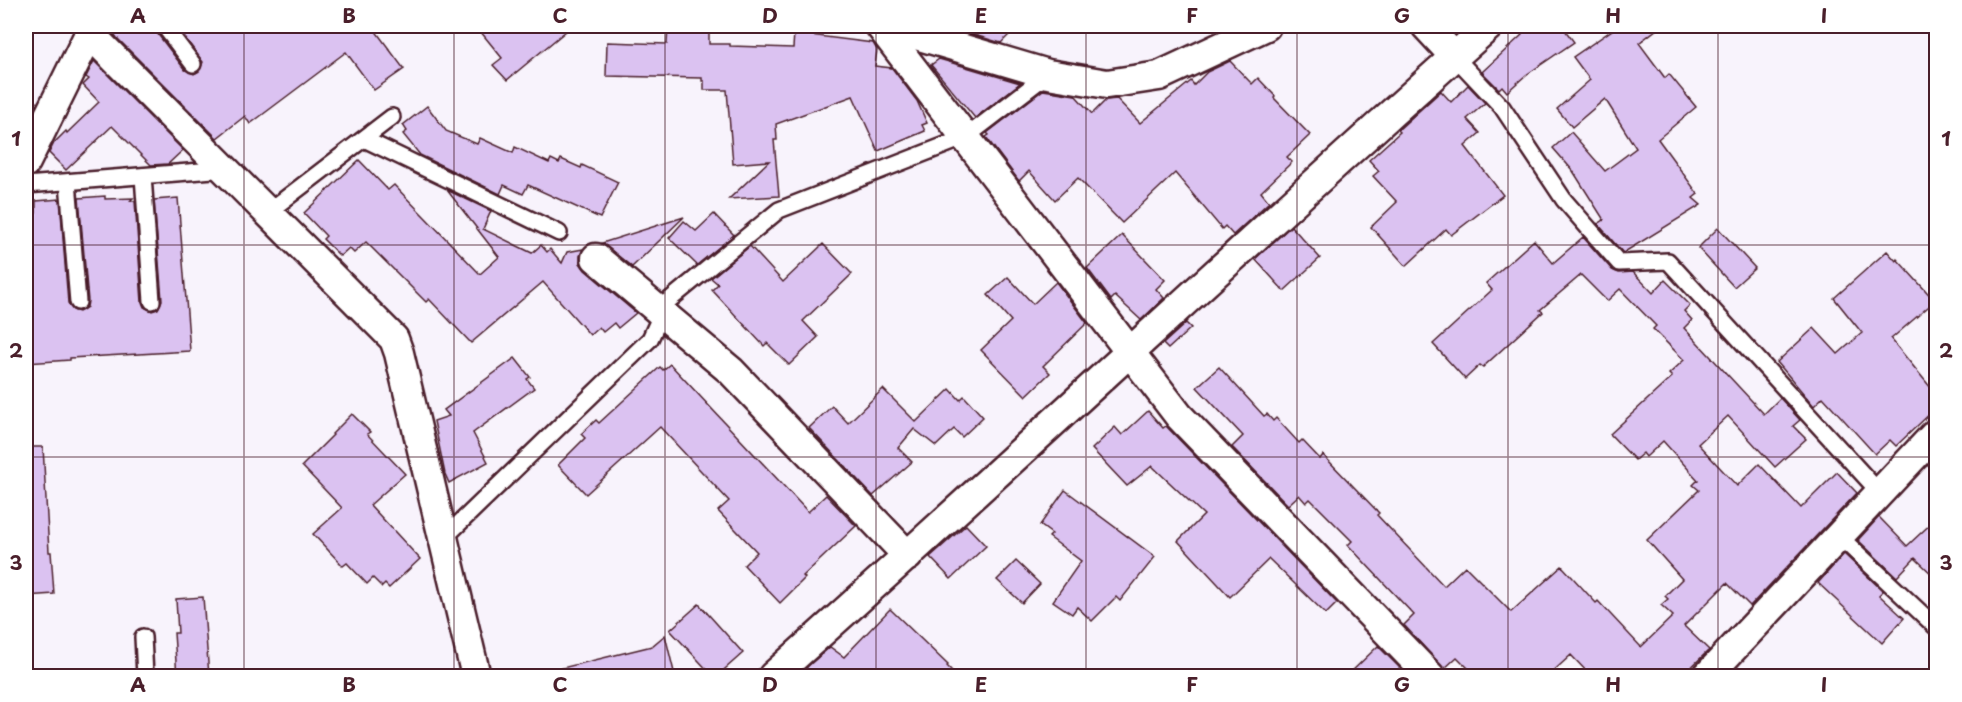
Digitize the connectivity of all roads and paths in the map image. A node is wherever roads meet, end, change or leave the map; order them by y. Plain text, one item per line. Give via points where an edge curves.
1 (164, 26) edge
2 (880, 26) edge
3 (886, 26) edge
4 (1266, 26) edge
5 (1426, 26) edge
6 (1489, 26) edge
7 (91, 29) edge
8 (1454, 56) junction
9 (193, 64) dead end
10 (1048, 74) junction
11 (392, 117) dead end
12 (966, 137) junction
13 (364, 139) junction
14 (26, 162) edge
15 (226, 169) junction
16 (143, 176) junction
17 (68, 182) junction
18 (26, 185) edge
19 (268, 212) junction
20 (559, 233) dead end
21 (596, 258) dead end
22 (153, 301) dead end
23 (78, 302) dead end
24 (662, 314) junction
25 (1129, 351) junction
26 (1936, 433) edge
27 (1880, 493) junction
28 (1839, 536) junction
29 (443, 539) junction
30 (908, 556) junction
31 (1936, 627) edge
32 (142, 637) dead end
33 (145, 676) edge
34 (476, 676) edge
35 (773, 676) edge
36 (1430, 676) edge
37 (1707, 676) edge

1 - 9 lane
2 - 12 street
3 - 10 street
4 - 10 street via 1159,76 1107,84
5 - 8 street
6 - 8 street
7 - 14 street
7 - 15 street
8 - 25 street
8 - 27 lane via 1502,107 1564,200 1619,263 1668,261
10 - 12 lane
11 - 13 lane
12 - 24 lane via 779,210 667,302
12 - 25 street
13 - 19 lane
13 - 20 lane
15 - 16 lane
15 - 19 street
16 - 17 lane
16 - 22 lane
17 - 18 lane
17 - 23 lane
19 - 29 street via 394,339
21 - 24 street
24 - 29 lane via 650,339
24 - 30 street via 731,371
25 - 30 street
25 - 36 street via 1179,416
26 - 27 street
27 - 28 street
28 - 31 lane
28 - 37 street
29 - 34 street
30 - 35 street
32 - 33 lane

